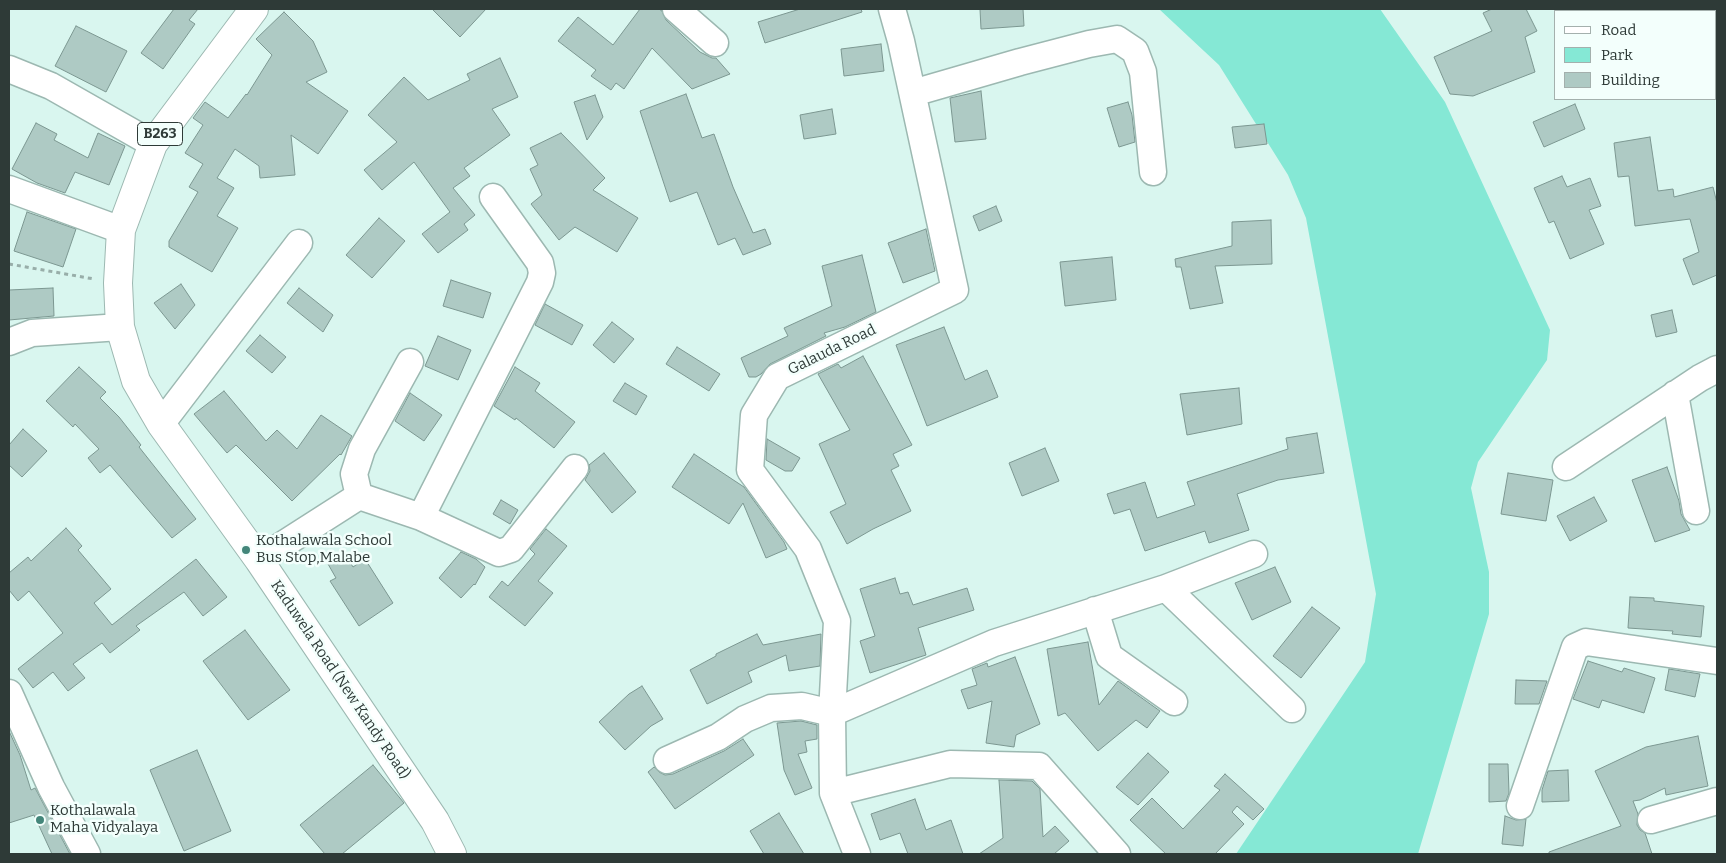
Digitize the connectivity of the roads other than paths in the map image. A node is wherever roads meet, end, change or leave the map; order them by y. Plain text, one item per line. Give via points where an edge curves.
1 (254, 9) edge
2 (676, 9) edge
3 (892, 9) edge
4 (715, 42) dead end
5 (9, 69) edge
6 (912, 93) junction
7 (153, 144) junction
8 (1153, 172) dead end
9 (9, 189) edge
10 (493, 197) dead end
11 (121, 230) junction
12 (298, 243) dead end
13 (120, 327) junction
14 (9, 342) edge
15 (410, 362) dead end
16 (1717, 369) edge
17 (1675, 394) junction
18 (161, 424) junction
19 (1566, 467) dead end
20 (575, 468) dead end
21 (359, 496) junction
22 (1696, 511) dead end
23 (421, 517) junction
24 (1254, 554) dead end
25 (259, 560) junction
26 (1166, 588) junction
27 (1095, 610) junction
28 (1717, 661) edge
29 (9, 693) edge
30 (1174, 702) dead end
31 (1292, 709) dead end
32 (832, 713) junction
33 (667, 760) dead end
34 (833, 793) junction
35 (1717, 802) edge
36 (1520, 806) dead end
37 (1650, 820) dead end
38 (87, 854) edge
39 (452, 854) edge
40 (857, 854) edge
41 (1116, 854) edge

1 - 7 main road, Kaduwela Road (New Kandy Road) / B263
2 - 4 street
3 - 6 street, Galauda Road
5 - 7 street via 50,86
6 - 8 street via 1117,39 1135,51 1143,72
6 - 32 street, Galauda Road via 955,290 777,378 754,415 750,470 808,549 837,621
7 - 11 main road, Kaduwela Road (New Kandy Road) / B263
9 - 11 street
10 - 23 street via 540,263 540,282
11 - 13 main road, Kaduwela Road (New Kandy Road) / B263
12 - 18 street
13 - 14 street via 32,333
13 - 18 main road, Kaduwela Road (New Kandy Road) / B263 via 136,381
15 - 21 street via 362,448 354,474
16 - 17 street
17 - 19 street
17 - 22 street
18 - 25 main road, Kaduwela Road (New Kandy Road) / B263
20 - 23 street via 511,549 499,553
21 - 23 street
21 - 25 street
24 - 26 street
25 - 39 main road, Kaduwela Road (New Kandy Road) / B263 via 435,821
26 - 27 street
26 - 31 street
27 - 30 street via 1109,656
27 - 32 street via 994,642
28 - 36 street via 1586,642 1575,647
29 - 38 street via 51,787
32 - 33 street via 802,706 770,708
32 - 34 street, Galauda Road
34 - 40 street, Galauda Road
34 - 41 street via 950,764 1039,766
35 - 37 street

